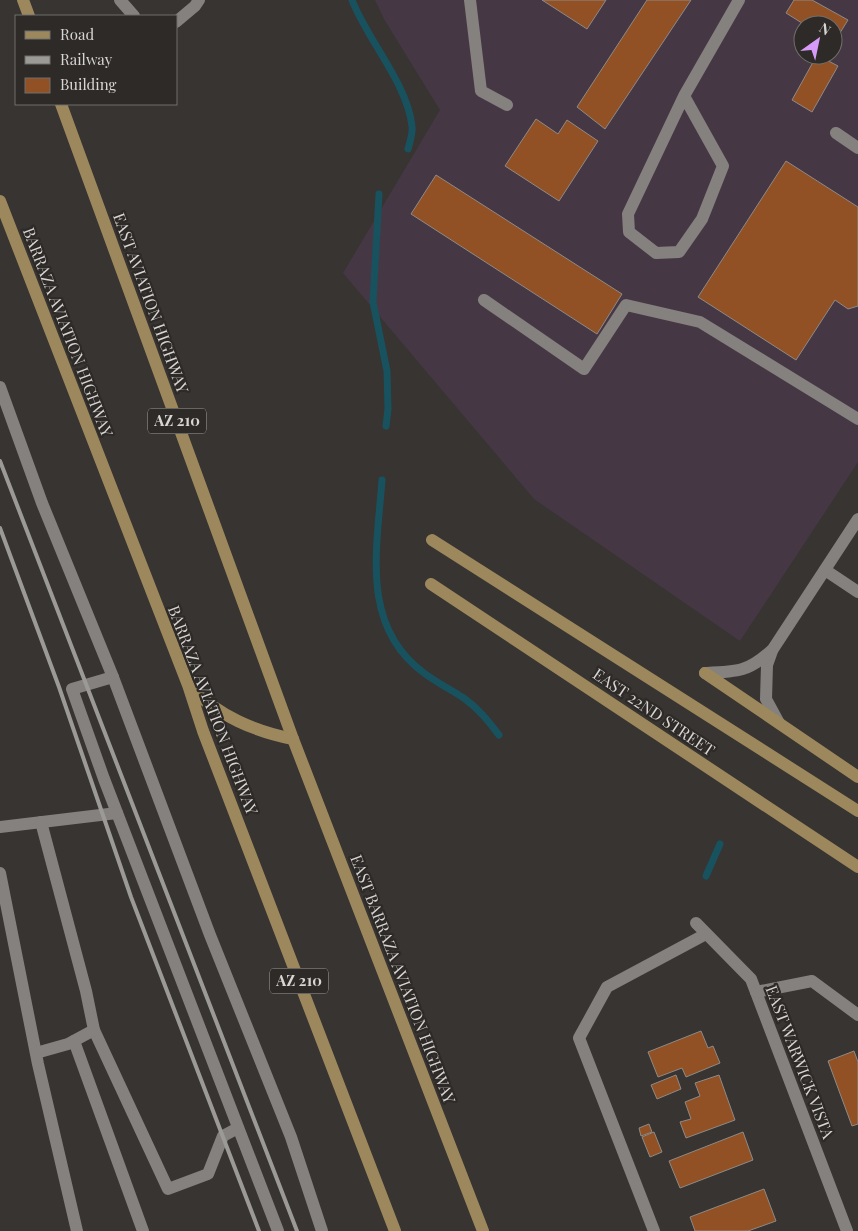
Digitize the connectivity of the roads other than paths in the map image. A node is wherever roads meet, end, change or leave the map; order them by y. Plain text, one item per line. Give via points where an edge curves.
1 (23, 0) edge
2 (120, 0) edge
3 (199, 0) edge
4 (470, 0) edge
5 (739, 0) edge
6 (28, 15) edge
7 (133, 15) edge
8 (178, 20) edge
9 (684, 96) junction
10 (61, 105) edge
11 (507, 105) dead end
12 (836, 133) dead end
13 (858, 148) edge
14 (0, 201) edge
15 (484, 300) dead end
16 (0, 387) edge
17 (858, 419) edge
18 (858, 519) edge
19 (432, 540) dead end
20 (825, 570) junction
21 (431, 584) dead end
22 (858, 592) edge
23 (773, 649) junction
24 (705, 673) joint
25 (113, 677) junction
26 (188, 687) junction
27 (779, 723) junction
28 (293, 739) junction
29 (858, 777) edge
30 (858, 811) edge
31 (117, 813) junction
32 (41, 822) junction
33 (0, 827) edge
34 (858, 868) edge
35 (0, 873) edge
36 (696, 923) dead end
37 (706, 934) junction
38 (756, 992) junction
39 (858, 1015) edge
40 (94, 1030) junction
41 (74, 1041) junction
42 (36, 1053) junction
43 (238, 1128) junction
44 (77, 1231) edge
45 (143, 1231) edge
46 (278, 1231) edge
47 (322, 1231) edge
48 (395, 1231) edge
49 (482, 1231) edge
50 (654, 1231) edge
51 (847, 1231) edge

1 - 6 main road
2 - 7 street
3 - 8 street
4 - 11 street via 481,91
5 - 9 street
9 - 9 street via 723,166 702,219 679,252 656,253 629,232 628,214
10 - 28 main road, EAST AVIATION HIGHWAY / AZ 210
12 - 13 street
14 - 26 main road, BARRAZA AVIATION HIGHWAY / AZ 210
15 - 17 street via 584,369 626,305 700,322
16 - 25 street via 42,503
18 - 20 street
19 - 30 main road, EAST 22ND STREET
20 - 22 street
20 - 23 street
21 - 34 main road, EAST 22ND STREET
23 - 24 street via 757,664 733,672
23 - 27 street via 767,665 766,699
24 - 27 main road
25 - 31 street via 72,689
25 - 47 street via 210,935 291,1137
26 - 28 main road via 235,721 265,734
26 - 48 main road, BARRAZA AVIATION HIGHWAY / AZ 210
27 - 29 main road
28 - 49 main road, EAST BARRAZA AVIATION HIGHWAY / AZ 210
31 - 32 street
31 - 43 street
32 - 33 street
32 - 40 street
35 - 42 street
36 - 37 street, EAST WARWICK VISTA
37 - 38 street, EAST WARWICK VISTA via 750,979
37 - 50 street via 607,987 579,1038
38 - 39 street via 812,981
38 - 51 street, EAST WARWICK VISTA
40 - 41 street
40 - 43 street via 168,1189 208,1174 223,1136
41 - 42 street
41 - 45 street
42 - 44 street
43 - 46 street

